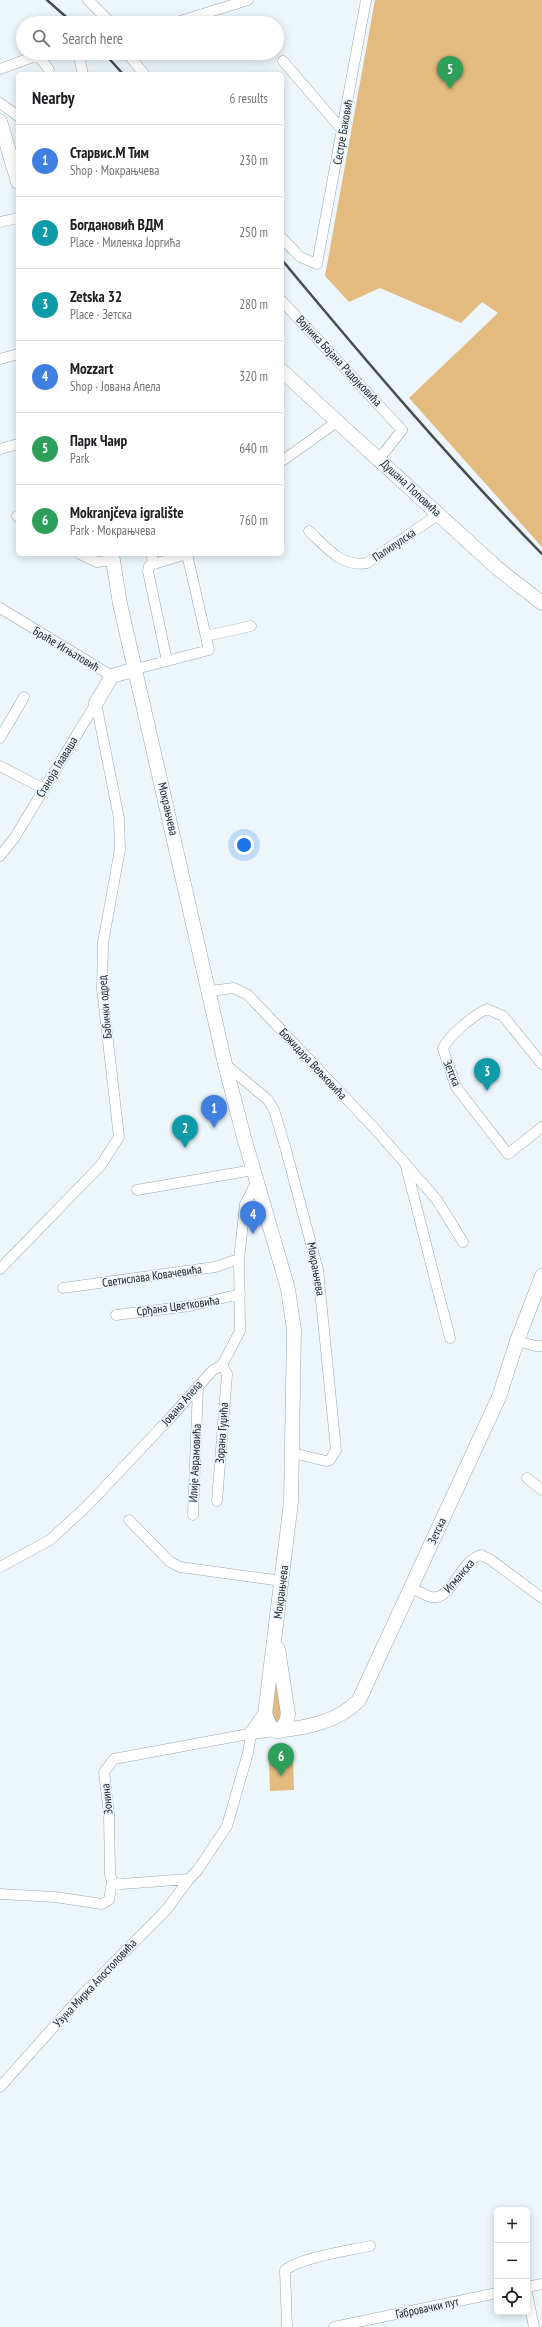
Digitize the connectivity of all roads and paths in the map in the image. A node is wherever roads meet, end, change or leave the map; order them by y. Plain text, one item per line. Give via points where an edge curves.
1 (88, 0) edge
2 (248, 0) edge
3 (366, 0) edge
4 (104, 16) edge
5 (197, 16) edge
6 (23, 60) edge
7 (42, 60) edge
8 (80, 60) edge
9 (133, 60) edge
10 (283, 61) dead end
11 (0, 69) edge
12 (49, 70) dead end
13 (83, 72) edge
14 (142, 72) edge
15 (0, 103) edge
16 (16, 115) edge
17 (0, 121) edge
18 (343, 131) junction
19 (16, 175) edge
20 (16, 218) edge
21 (0, 222) edge
22 (284, 240) edge
23 (284, 303) edge
24 (16, 355) edge
25 (0, 360) edge
26 (284, 373) edge
27 (338, 421) junction
28 (16, 445) edge
29 (0, 450) edge
30 (379, 459) junction
31 (284, 460) edge
32 (439, 514) junction
33 (310, 531) dead end
34 (84, 556) edge
35 (172, 556) edge
36 (186, 556) edge
37 (112, 557) edge
38 (152, 559) edge
39 (542, 603) edge
40 (0, 608) edge
41 (251, 626) dead end
42 (206, 636) junction
43 (167, 661) junction
44 (136, 669) junction
45 (112, 676) junction
46 (24, 697) dead end
47 (96, 703) junction
48 (0, 738) edge
49 (0, 766) edge
50 (44, 790) junction
51 (0, 856) edge
52 (210, 991) junction
53 (225, 1064) junction
54 (542, 1064) edge
55 (542, 1127) edge
56 (406, 1164) junction
57 (255, 1176) junction
58 (137, 1190) dead end
59 (463, 1242) dead end
60 (239, 1259) junction
61 (0, 1269) edge
62 (542, 1276) edge
63 (63, 1288) dead end
64 (240, 1294) junction
65 (116, 1315) dead end
66 (450, 1338) dead end
67 (517, 1341) junction
68 (542, 1346) edge
69 (222, 1365) junction
70 (198, 1387) junction
71 (293, 1453) junction
72 (527, 1478) dead end
73 (542, 1490) edge
74 (218, 1501) dead end
75 (193, 1514) dead end
76 (128, 1520) dead end
77 (0, 1567) edge
78 (282, 1581) junction
79 (412, 1588) junction
80 (542, 1598) edge
81 (276, 1635) junction
82 (288, 1705) junction
83 (265, 1714) junction
84 (323, 1722) junction
85 (278, 1731) junction
86 (251, 1734) junction
87 (189, 1879) junction
88 (112, 1882) junction
89 (0, 1894) edge
90 (0, 2087) edge
91 (370, 2246) dead end
92 (542, 2284) edge
93 (530, 2286) edge
94 (494, 2294) edge
95 (530, 2308) edge
96 (287, 2327) edge
97 (334, 2327) edge
98 (534, 2327) edge

1 - 4 street
2 - 5 street
3 - 18 street, Сестре Баковић
6 - 11 street
7 - 12 street
8 - 13 street
9 - 14 street
10 - 18 street
15 - 16 street
17 - 19 street
18 - 22 street, Сестре Баковић via 317,264 300,257
20 - 21 street
23 - 30 street, Војника Бојана Радојковића via 402,430
24 - 25 street
26 - 27 street, Душана Поповића
27 - 30 street, Душана Поповића
27 - 31 street
28 - 29 street
30 - 32 street, Душана Поповића
32 - 33 street, Палилулска via 367,563 357,565 345,562
32 - 39 street, Душана Поповића via 497,568
34 - 37 street via 97,562
35 - 38 street
36 - 42 street
37 - 44 street, Мокрањчева via 120,604
38 - 43 street via 148,571
40 - 45 street, Браће Игњатовић
41 - 42 street
42 - 43 street via 209,650
43 - 44 street
44 - 45 street, Браће Игњатовић
44 - 52 street, Мокрањчева
45 - 47 street, Станоја Главаша
46 - 48 street
47 - 50 street, Станоја Главаша
47 - 61 street, Бабички одред via 119,818 120,849 101,965 119,1137 101,1165
49 - 50 street
50 - 51 street, Станоја Главаша
52 - 53 street, Мокрањчева
52 - 56 street, Божидара Вељковића via 234,988 248,995
53 - 57 street, Мокрањчева
53 - 71 street, Мокрањчева via 261,1092 274,1110 311,1236 318,1270 336,1450 330,1460 326,1461
54 - 55 street, Зетска via 503,1016 487,1009 448,1039 443,1049 456,1087 508,1154
56 - 59 street, Божидара Вељковића via 437,1200
56 - 66 street, Божидара Вељковића
57 - 58 street
57 - 60 street, Јована Апела via 246,1204
57 - 71 street, Мокрањчева via 288,1289 293,1323
60 - 63 street, Светислава Ковачевића via 216,1267
60 - 64 street, Јована Апела
62 - 67 street, Зетска
64 - 65 street, Срђана Цветковића via 190,1306
64 - 69 street, Јована Апела via 240,1331
67 - 68 street
67 - 79 street, Зетска via 499,1397
69 - 70 street, Јована Апела via 212,1370
69 - 74 street, Зорана Гуџића via 227,1374
70 - 75 street, Илије Аврамовића
70 - 77 street, Јована Апела via 87,1506 50,1540
71 - 78 street, Мокрањчева via 291,1502
72 - 73 street
76 - 78 street via 162,1555 180,1567
78 - 81 street, Мокрањчева
79 - 80 street, Игманска via 431,1596 441,1596 450,1589 469,1560 481,1556 491,1560
79 - 84 street, Зетска via 359,1700 345,1712
81 - 82 street, Мокрањчева
81 - 83 street, Мокрањчева
82 - 84 street via 300,1717
82 - 85 street, Мокрањчева via 288,1719
83 - 85 street via 270,1726
83 - 86 street
84 - 85 street, Зетска
85 - 86 street, Зонина
86 - 87 street via 227,1826
86 - 88 street, Зонина via 151,1754 122,1756 108,1764 104,1772
87 - 88 street via 121,1884
87 - 90 street, Узуна Мирка Апостоловића via 167,1909 84,1993
88 - 89 street, Зонина via 109,1900 102,1904
91 - 96 street via 292,2265 285,2270
92 - 93 street
94 - 97 street, Габровачки пут
95 - 98 street

